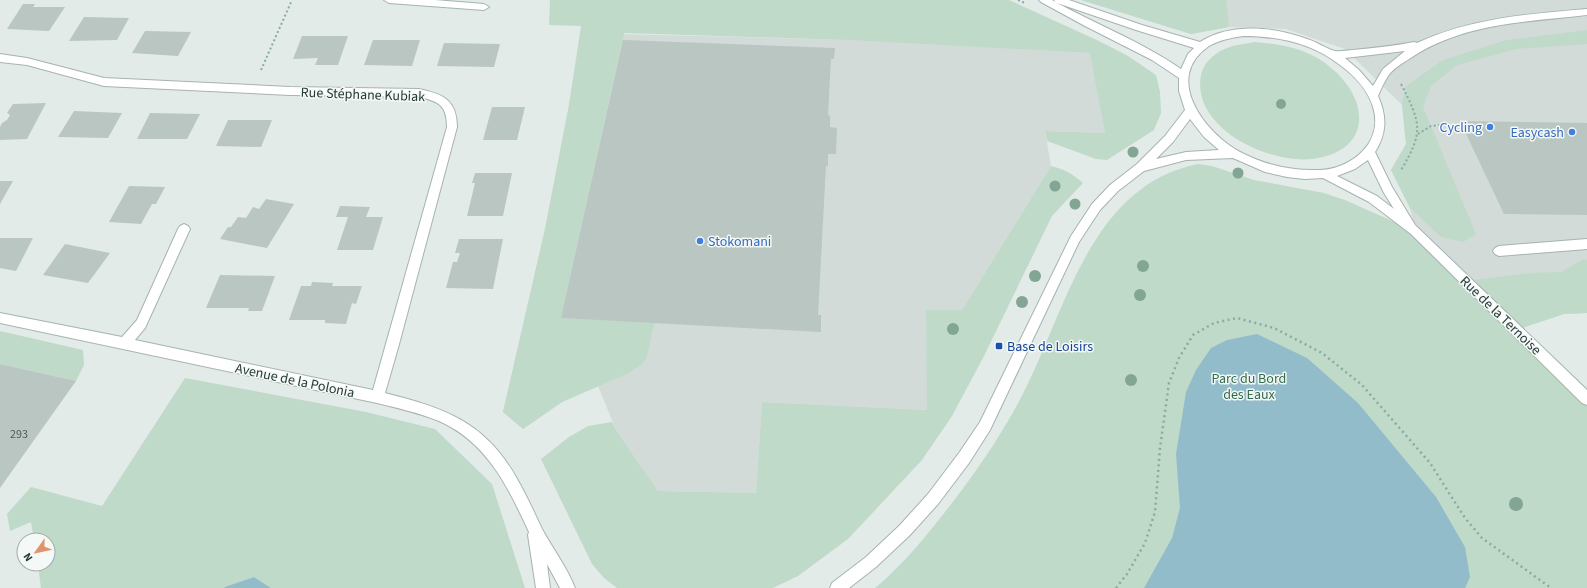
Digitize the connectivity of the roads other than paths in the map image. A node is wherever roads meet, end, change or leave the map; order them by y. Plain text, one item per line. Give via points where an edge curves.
1 (389, 0) edge
2 (1044, 0) edge
3 (1059, 0) edge
4 (484, 7) dead end
5 (1587, 12) edge
6 (1422, 45) junction
7 (1201, 46) junction
8 (1334, 55) junction
9 (1, 60) edge
10 (1183, 76) junction
11 (1373, 96) junction
12 (1190, 111) junction
13 (1370, 152) junction
14 (1234, 154) junction
15 (1141, 167) junction
16 (1324, 174) junction
17 (184, 229) dead end
18 (1415, 231) junction
19 (1587, 244) edge
20 (1499, 251) dead end
21 (0, 318) edge
22 (125, 343) junction
23 (377, 397) junction
24 (1587, 399) edge
25 (534, 528) junction
26 (543, 588) edge
27 (568, 588) edge
28 (837, 588) edge

1 - 4 street
2 - 10 street via 1156,56
3 - 7 street
5 - 6 street via 1510,20 1447,35
6 - 8 street
6 - 11 street via 1390,68 1381,78
7 - 8 street via 1226,35 1266,32 1289,36
7 - 10 street via 1191,58
8 - 11 street via 1357,74
9 - 23 street, Rue Stéphane Kubiak via 22,60 80,78 104,82 419,93 435,97 447,105 451,113 452,127
10 - 12 street via 1184,94
11 - 13 street via 1380,112 1380,129
12 - 14 street via 1208,134
12 - 15 street via 1169,139
13 - 16 street via 1351,167
13 - 18 street, Rue de la Ternoise via 1388,190
14 - 15 street via 1186,156
14 - 16 street via 1263,167 1294,174
15 - 28 street via 1114,188 1096,207 1075,239 985,426 964,458 933,499 905,530 871,562
16 - 18 street, Rue de la Ternoise via 1374,199
17 - 22 street via 142,324
18 - 24 street, Rue de la Ternoise
19 - 20 street
21 - 22 street, Avenue de la Polonia
22 - 23 street, Avenue de la Polonia
23 - 25 street, Avenue de la Polonia via 424,409 453,421 473,435 503,466
25 - 26 street, Avenue de la Polonia
25 - 27 street, Avenue de la Polonia

